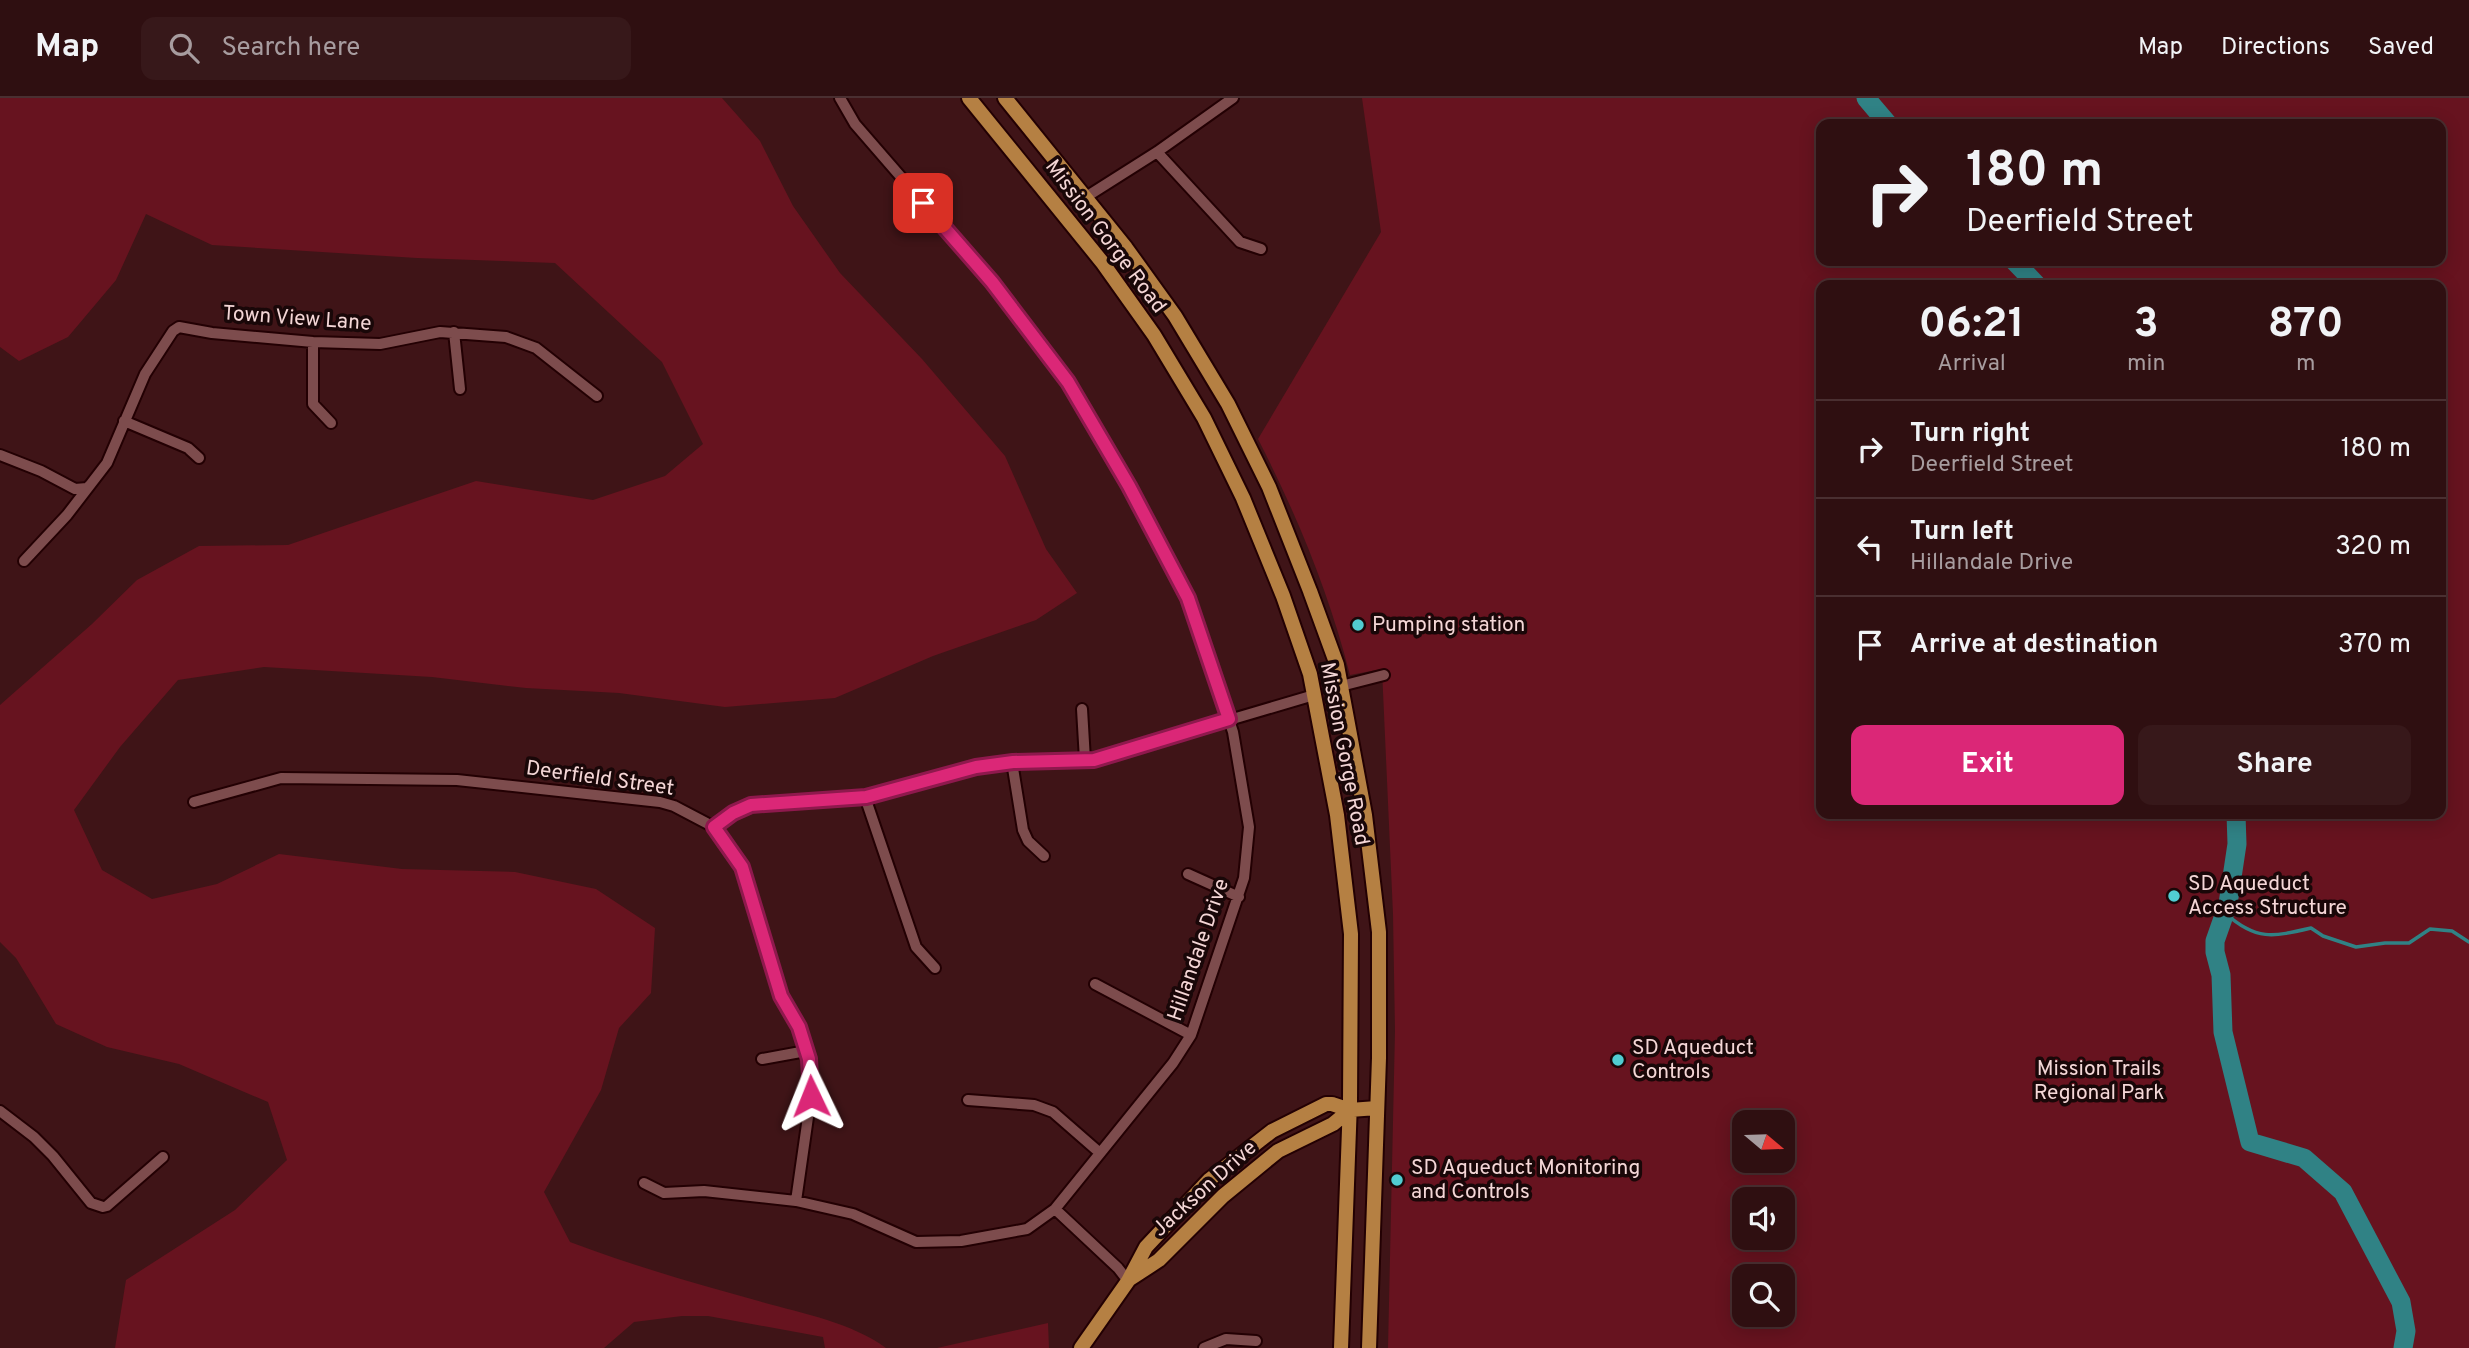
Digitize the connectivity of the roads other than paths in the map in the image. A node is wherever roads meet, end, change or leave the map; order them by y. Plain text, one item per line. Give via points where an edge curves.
1 (840, 98) edge
2 (969, 98) edge
3 (1005, 98) edge
4 (1233, 98) edge
5 (1157, 152) junction
6 (1086, 197) junction
7 (1261, 249) dead end
8 (454, 332) junction
9 (313, 342) junction
10 (460, 389) dead end
11 (597, 396) dead end
12 (124, 421) junction
13 (331, 423) dead end
14 (0, 455) edge
15 (199, 458) dead end
16 (90, 485) junction
17 (24, 561) dead end
18 (1384, 675) dead end
19 (1341, 686) junction
20 (1314, 695) junction
21 (1082, 709) dead end
22 (1229, 719) junction
23 (1085, 760) junction
24 (1013, 762) junction
25 (866, 797) junction
26 (194, 802) dead end
27 (714, 827) junction
28 (1044, 856) dead end
29 (1188, 874) dead end
30 (1239, 897) junction
31 (935, 968) dead end
32 (1095, 984) dead end
33 (1191, 1035) junction
34 (806, 1051) junction
35 (762, 1059) dead end
36 (968, 1100) dead end
37 (1377, 1108) junction
38 (1350, 1110) junction
39 (0, 1111) edge
40 (1100, 1153) junction
41 (163, 1157) dead end
42 (644, 1183) dead end
43 (796, 1202) junction
44 (1055, 1209) junction
45 (1128, 1281) junction
46 (1256, 1341) dead end
47 (1081, 1348) edge
48 (1204, 1348) edge
49 (1341, 1348) edge
50 (1369, 1348) edge

1 - 22 street, Hillandale Drive via 855,124 992,282 1068,382 1188,598
2 - 20 main road, Mission Gorge Road via 1102,262 1154,335 1204,418 1244,498 1283,596
3 - 6 main road, Mission Gorge Road
4 - 5 street
5 - 6 street
5 - 7 street via 1240,242
6 - 19 main road, Mission Gorge Road via 1175,316 1228,404 1274,498
8 - 9 street, Town View Lane via 380,344
8 - 10 street
8 - 11 street, Town View Lane via 506,337 536,348
9 - 12 street, Town View Lane via 179,327 145,374
9 - 13 street via 313,404
12 - 15 street via 188,448
12 - 16 street via 107,463
14 - 16 street via 75,489
16 - 17 street
18 - 19 street
19 - 37 main road, Mission Gorge Road via 1365,815 1379,932
20 - 22 street
20 - 38 main road, Mission Gorge Road via 1337,815 1351,934
21 - 23 street
22 - 23 street
22 - 30 street, Hillandale Drive via 1249,827
23 - 24 street
24 - 25 street via 976,767
24 - 28 street via 1023,830
25 - 27 street via 751,805
25 - 31 street via 916,947
26 - 27 street, Deerfield Street via 281,778 457,780 660,802
27 - 34 street via 742,867 781,996 799,1027
29 - 30 street
30 - 33 street, Hillandale Drive
32 - 33 street
33 - 40 street, Hillandale Drive
34 - 35 street
34 - 43 street via 811,1096
36 - 40 street via 1034,1105 1053,1112
37 - 38 main road, Jackson Drive
37 - 50 main road, Mission Gorge Road
38 - 45 main road, Jackson Drive via 1333,1124 1278,1151 1223,1196 1159,1260
38 - 45 main road, Jackson Drive via 1326,1104 1272,1131 1209,1180 1146,1247
38 - 49 main road, Mission Gorge Road
39 - 41 street via 53,1156 91,1203 103,1207
40 - 44 street, Hillandale Drive
42 - 43 street, Hillandale Drive via 664,1193 704,1191
43 - 44 street, Hillandale Drive via 853,1214 916,1242 961,1241 1027,1229
44 - 45 street
45 - 47 main road, Jackson Drive
46 - 48 street via 1226,1339

